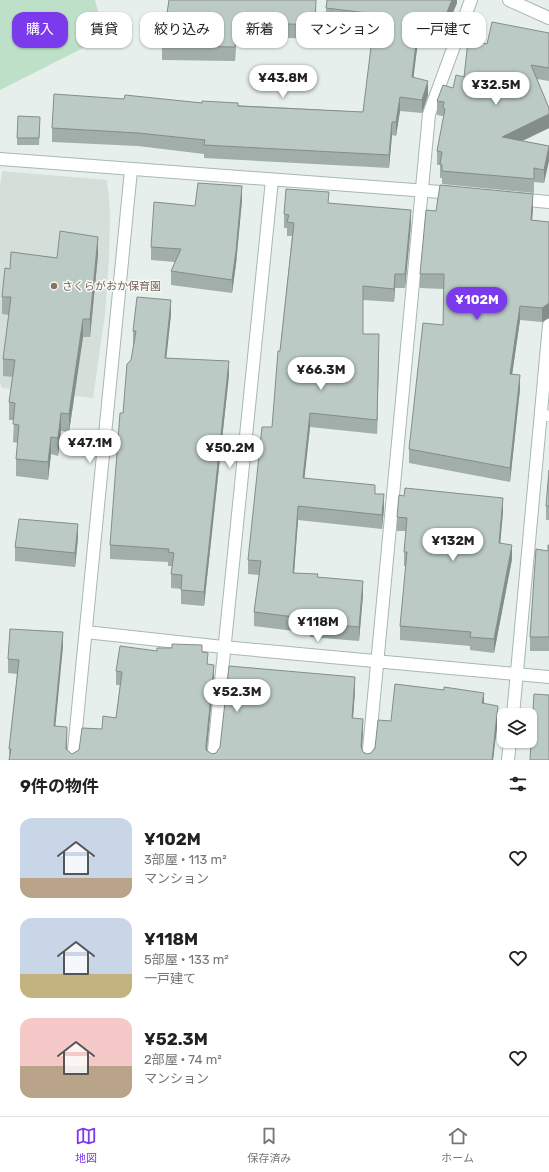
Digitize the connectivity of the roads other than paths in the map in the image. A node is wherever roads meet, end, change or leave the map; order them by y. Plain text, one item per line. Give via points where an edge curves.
1 (471, 0) edge
2 (509, 0) edge
3 (549, 18) edge
4 (0, 159) edge
5 (131, 170) junction
6 (272, 180) junction
7 (422, 190) junction
8 (470, 194) edge
9 (501, 197) edge
10 (549, 202) edge
11 (549, 325) edge
12 (545, 416) edge
13 (86, 632) junction
14 (223, 647) junction
15 (377, 660) junction
16 (517, 674) junction
17 (549, 677) edge
18 (514, 708) edge
19 (509, 748) edge
20 (73, 760) edge
21 (213, 760) edge
22 (368, 760) edge
23 (508, 760) edge

1 - 7 street via 429,114
2 - 3 street
4 - 5 street
5 - 6 street
5 - 13 street
6 - 7 street
6 - 14 street
7 - 8 street
7 - 15 street
9 - 10 street
11 - 12 street
12 - 16 street
13 - 14 street
13 - 20 street
14 - 15 street
14 - 21 street
15 - 16 street
15 - 22 street
16 - 17 street
16 - 18 street
19 - 23 street

